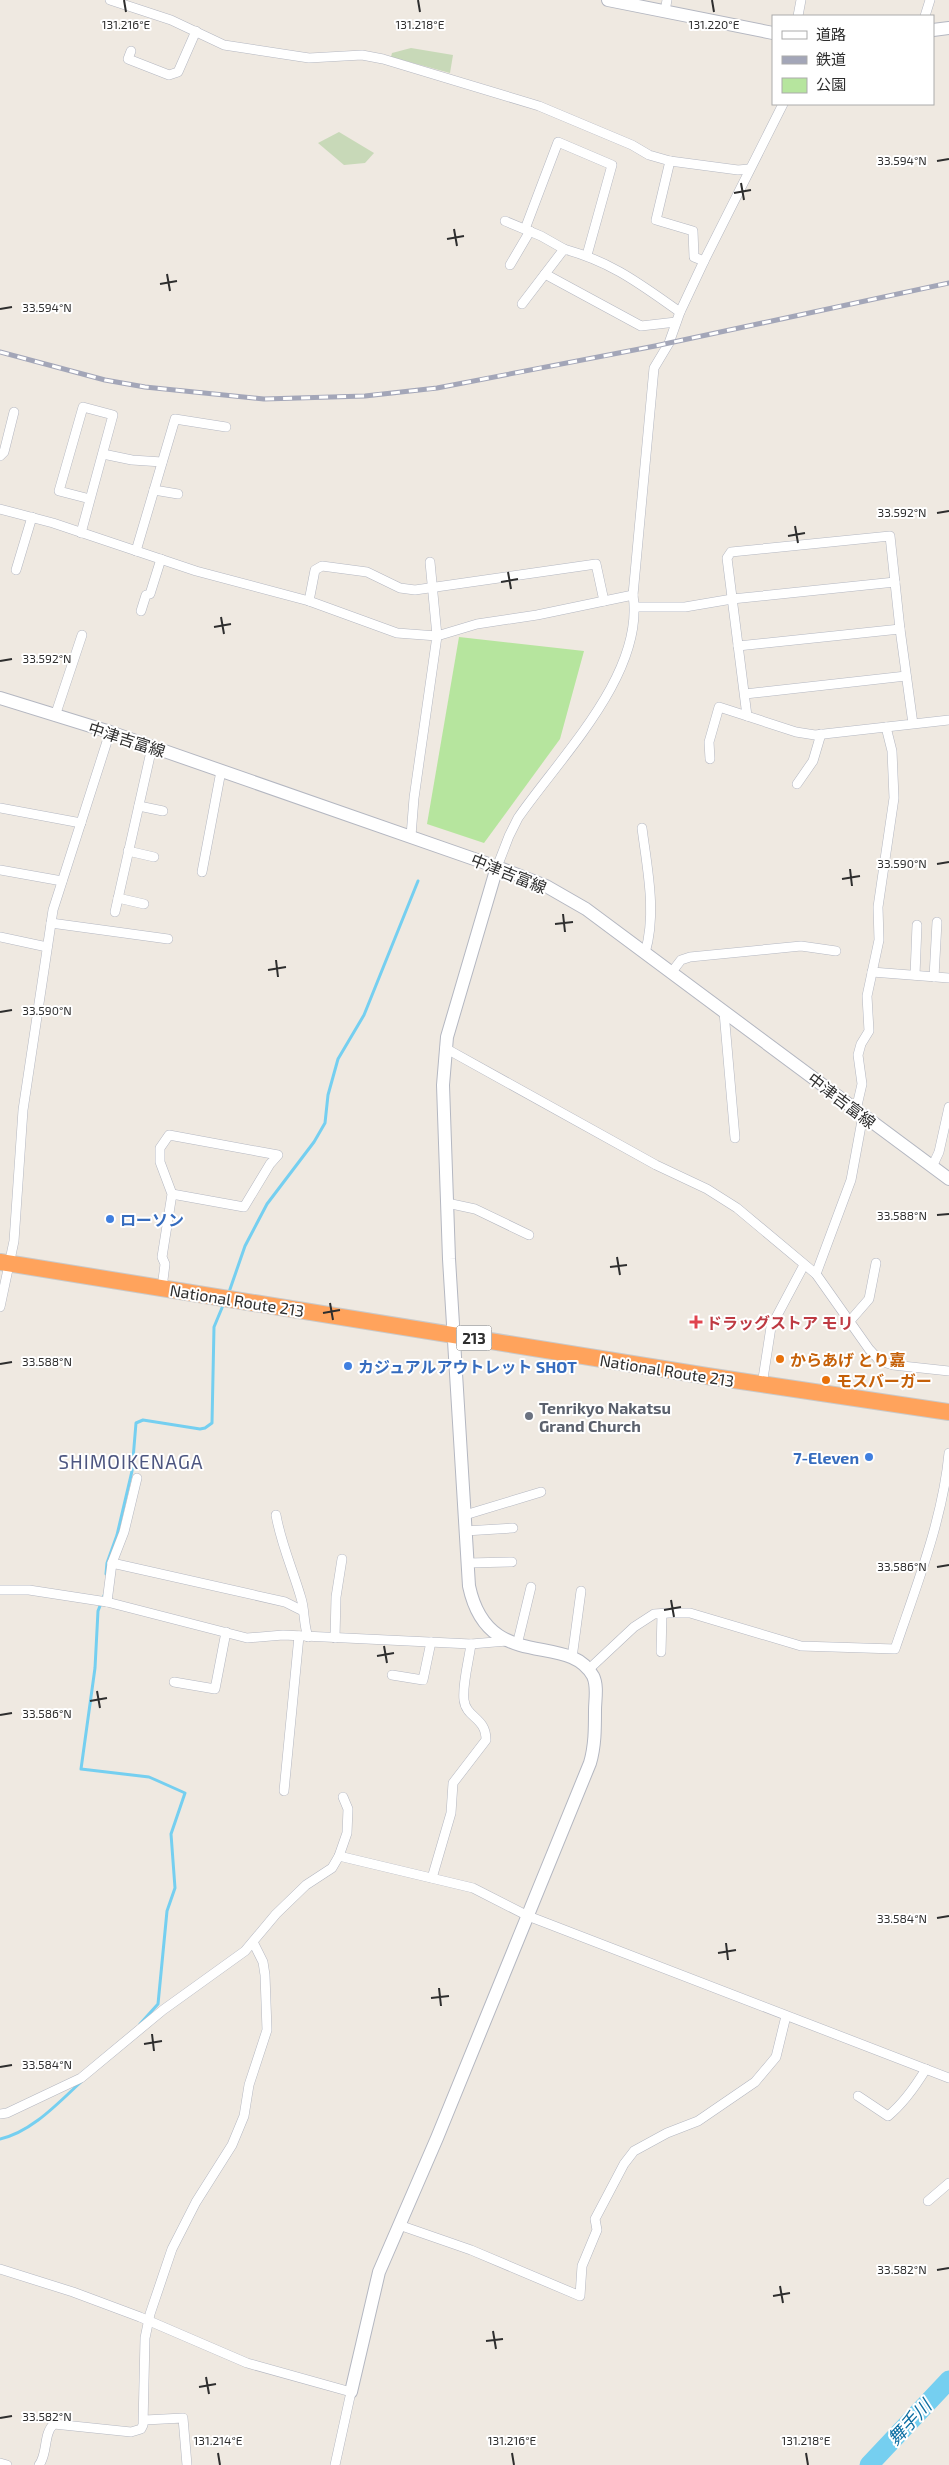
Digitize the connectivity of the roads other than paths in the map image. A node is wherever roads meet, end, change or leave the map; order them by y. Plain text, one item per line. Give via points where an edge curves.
1 (110, 0) edge
2 (608, 0) edge
3 (801, 0) edge
4 (930, 0) edge
5 (666, 6) edge
6 (798, 15) edge
7 (924, 15) edge
8 (949, 28) edge
9 (934, 30) edge
10 (196, 31) junction
11 (772, 33) edge
12 (131, 51) dead end
13 (782, 105) edge
14 (670, 161) junction
15 (749, 169) junction
16 (505, 221) dead end
17 (527, 230) junction
18 (564, 249) junction
19 (587, 256) junction
20 (704, 260) junction
21 (510, 265) dead end
22 (545, 274) junction
23 (522, 304) dead end
24 (680, 312) junction
25 (676, 322) junction
26 (14, 412) dead end
27 (226, 427) dead end
28 (103, 454) junction
29 (0, 456) edge
30 (162, 462) junction
31 (154, 490) junction
32 (178, 494) dead end
33 (90, 499) junction
34 (0, 510) edge
35 (32, 517) junction
36 (81, 533) junction
37 (136, 551) junction
38 (161, 559) junction
39 (430, 562) dead end
40 (16, 570) dead end
41 (895, 582) junction
42 (432, 587) junction
43 (633, 595) junction
44 (732, 599) junction
45 (309, 601) junction
46 (604, 601) junction
47 (635, 607) junction
48 (141, 611) dead end
49 (900, 629) junction
50 (82, 635) dead end
51 (437, 636) junction
52 (738, 646) junction
53 (906, 676) junction
54 (745, 694) junction
55 (0, 698) edge
56 (55, 716) junction
57 (747, 716) junction
58 (949, 720) edge
59 (913, 724) junction
60 (886, 727) junction
61 (110, 732) junction
62 (821, 734) junction
63 (152, 747) junction
64 (710, 758) dead end
65 (221, 771) junction
66 (797, 784) dead end
67 (139, 806) junction
68 (0, 808) edge
69 (163, 811) dead end
70 (81, 822) junction
71 (642, 828) dead end
72 (411, 836) junction
73 (128, 851) junction
74 (154, 857) dead end
75 (497, 866) junction
76 (0, 870) edge
77 (202, 872) dead end
78 (62, 881) junction
79 (118, 898) junction
80 (144, 904) dead end
81 (114, 912) dead end
82 (937, 922) dead end
83 (51, 924) junction
84 (917, 925) dead end
85 (0, 937) edge
86 (168, 939) dead end
87 (47, 947) junction
88 (836, 952) dead end
89 (645, 953) junction
90 (872, 972) junction
91 (672, 973) junction
92 (915, 975) junction
93 (934, 977) junction
94 (949, 978) edge
95 (724, 1012) junction
96 (445, 1048) junction
97 (949, 1107) edge
98 (859, 1112) junction
99 (734, 1138) dead end
100 (932, 1167) junction
101 (949, 1179) edge
102 (172, 1194) junction
103 (447, 1203) junction
104 (529, 1235) dead end
105 (5, 1262) edge
106 (876, 1263) dead end
107 (804, 1265) junction
108 (816, 1274) junction
109 (162, 1288) junction
110 (0, 1307) edge
111 (849, 1322) junction
112 (454, 1334) junction
113 (949, 1371) edge
114 (762, 1385) junction
115 (949, 1412) edge
116 (949, 1453) edge
117 (137, 1478) dead end
118 (542, 1492) dead end
119 (276, 1514) dead end
120 (464, 1515) junction
121 (513, 1528) dead end
122 (465, 1530) junction
123 (342, 1558) dead end
124 (512, 1562) dead end
125 (112, 1563) junction
126 (468, 1563) junction
127 (531, 1587) dead end
128 (0, 1590) edge
129 (581, 1591) dead end
130 (107, 1602) junction
131 (303, 1611) junction
132 (662, 1614) junction
133 (226, 1632) junction
134 (304, 1636) junction
135 (335, 1638) junction
136 (431, 1642) junction
137 (512, 1643) junction
138 (472, 1644) junction
139 (661, 1652) dead end
140 (572, 1658) junction
141 (588, 1670) junction
142 (392, 1675) dead end
143 (174, 1682) dead end
144 (284, 1791) dead end
145 (343, 1797) dead end
146 (339, 1856) junction
147 (432, 1878) junction
148 (528, 1916) junction
149 (253, 1942) junction
150 (786, 2016) junction
151 (926, 2069) junction
152 (949, 2078) edge
153 (858, 2096) dead end
154 (0, 2114) edge
155 (949, 2183) edge
156 (928, 2201) dead end
157 (399, 2225) junction
158 (0, 2269) edge
159 (148, 2320) junction
160 (351, 2392) junction
161 (145, 2420) junction
162 (0, 2463) edge
163 (7, 2465) edge
164 (40, 2465) edge
165 (187, 2465) edge
166 (335, 2465) edge

1 - 10 street
2 - 5 street
3 - 6 street
4 - 7 street
5 - 11 street
8 - 9 street
10 - 12 street via 178,72 169,75 128,59
10 - 14 street via 224,45 272,54 309,58 362,55 383,59 538,106 649,155
13 - 15 street
14 - 15 street
14 - 20 street via 656,220 693,231 694,257
15 - 20 street
16 - 17 street
17 - 18 street
17 - 19 street via 558,142 612,165
17 - 21 street
18 - 19 street
18 - 22 street
19 - 24 street via 623,272
20 - 24 street
22 - 23 street
22 - 25 street via 641,326
24 - 25 street
25 - 43 street via 669,343 654,368
26 - 29 street via 4,452
27 - 30 street via 175,419
28 - 30 street
28 - 33 street
28 - 33 street via 113,414 83,407 60,491
30 - 31 street
31 - 32 street
31 - 37 street
33 - 36 street
34 - 35 street
35 - 36 street
35 - 40 street
36 - 37 street
37 - 38 street
38 - 45 street
38 - 48 street
39 - 42 street
41 - 44 street
41 - 44 street via 890,536 834,541 731,552 727,558
41 - 49 street
42 - 45 street via 400,588 367,572 322,566 315,570
42 - 46 street via 596,564
42 - 51 street
43 - 46 street
43 - 47 street
44 - 47 street via 685,607
44 - 52 street
45 - 51 street via 397,633
46 - 51 street via 477,624
47 - 75 street via 625,658 609,692 518,818
49 - 52 street
49 - 53 street
50 - 56 street
51 - 72 street
52 - 54 street
53 - 54 street
53 - 59 street
54 - 57 street
55 - 56 street, 中津吉富線
56 - 61 street, 中津吉富線
57 - 62 street via 796,732
57 - 64 street via 719,707 709,742
58 - 59 street
59 - 60 street
60 - 62 street
60 - 90 street via 892,751 894,798 878,907 879,940
61 - 63 street, 中津吉富線
61 - 70 street
62 - 66 street via 813,761
63 - 65 street, 中津吉富線
63 - 67 street
65 - 72 street, 中津吉富線
65 - 77 street
67 - 69 street
67 - 73 street
68 - 70 street
70 - 78 street
71 - 89 street via 649,903
72 - 75 street, 中津吉富線
73 - 74 street
73 - 79 street
75 - 89 street, 中津吉富線 via 564,896
75 - 96 street
76 - 78 street
78 - 83 street
79 - 80 street
79 - 81 street
82 - 93 street
83 - 86 street
83 - 87 street
84 - 92 street
85 - 87 street
87 - 105 street via 23,1110 18,1201
88 - 91 street via 801,946 690,956 681,960
89 - 91 street, 中津吉富線
90 - 92 street
90 - 98 street via 866,1003 869,1031 858,1052 862,1084
91 - 95 street, 中津吉富線
92 - 93 street
93 - 94 street
95 - 98 street, 中津吉富線
95 - 99 street
96 - 103 street via 442,1085
96 - 107 street via 729,1202
97 - 100 street via 940,1152
98 - 100 street, 中津吉富線
98 - 108 street via 851,1180
100 - 101 street, 中津吉富線
102 - 102 street via 160,1155 160,1148 170,1135 278,1155 244,1207
102 - 109 street via 162,1257 165,1264
103 - 104 street via 475,1209
103 - 112 street
105 - 109 highway, National Route 213 / 213
105 - 110 street
106 - 111 street via 869,1299
107 - 108 street
107 - 114 street via 771,1327
108 - 111 street
109 - 112 highway, National Route 213 / 213
111 - 113 street via 869,1350 886,1364
112 - 114 highway, National Route 213 / 213
112 - 120 street
114 - 115 highway, National Route 213 / 213
116 - 132 street via 925,1562 895,1649 801,1646 690,1614
117 - 125 street via 129,1515
118 - 120 street
119 - 131 street via 280,1538
120 - 122 street
121 - 122 street
122 - 126 street
123 - 135 street via 336,1597
124 - 126 street
125 - 130 street
125 - 131 street via 285,1602
126 - 137 street via 469,1586 478,1613 494,1633
127 - 137 street
128 - 130 street via 28,1590
129 - 140 street
130 - 133 street
131 - 134 street
132 - 139 street
132 - 141 street via 654,1614 634,1627
133 - 134 street via 247,1638
133 - 143 street via 216,1689
134 - 135 street
134 - 144 street
135 - 136 street
136 - 138 street
136 - 142 street via 423,1680
137 - 138 street
137 - 140 street
138 - 147 street via 464,1700 467,1710 483,1724 486,1740 453,1783 451,1812
140 - 141 street
141 - 148 street via 596,1687 594,1749
145 - 146 street via 349,1820
146 - 147 street
146 - 149 street via 332,1868 306,1886 276,1914
147 - 148 street via 473,1888
148 - 150 street
148 - 157 street
149 - 154 street via 245,1952 164,2010 81,2078 58,2091
149 - 159 street via 263,1962 267,2030 249,2085 244,2116 232,2145 201,2193 172,2249
150 - 151 street
150 - 157 street via 776,2057 755,2082 698,2121 634,2151 624,2164 595,2219 597,2230 582,2266 580,2296 471,2250
151 - 152 street
151 - 153 street via 916,2087 888,2116
155 - 156 street
157 - 160 street via 379,2272
158 - 159 street
159 - 160 street via 247,2363
159 - 161 street
160 - 166 street
161 - 164 street via 141,2429 131,2432 54,2424 49,2429
161 - 165 street via 183,2418
162 - 163 street

